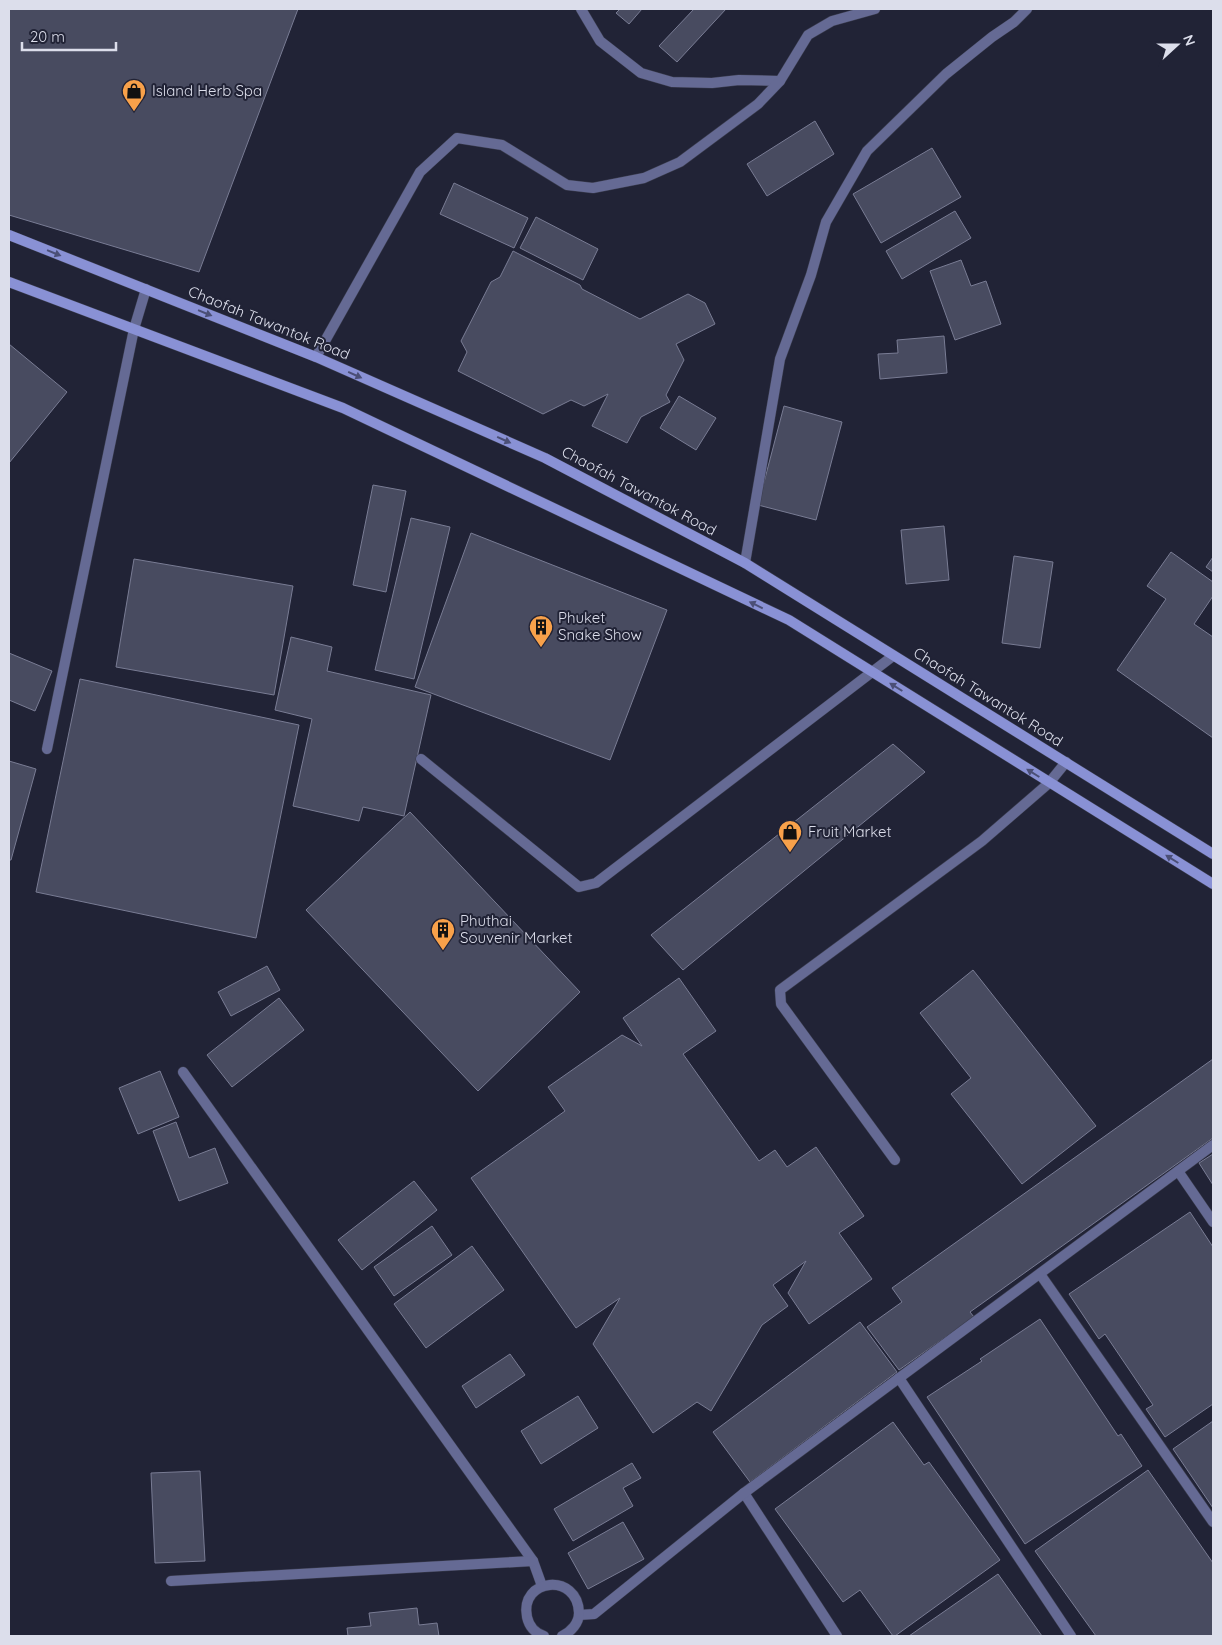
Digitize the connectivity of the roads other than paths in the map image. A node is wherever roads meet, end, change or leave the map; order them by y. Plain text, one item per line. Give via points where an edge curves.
1 (581, 9) edge
2 (875, 9) edge
3 (1027, 9) edge
4 (860, 10) edge
5 (780, 81) junction
6 (9, 235) edge
7 (9, 282) edge
8 (146, 290) junction
9 (134, 329) junction
10 (316, 357) junction
11 (745, 563) junction
12 (893, 656) junction
13 (872, 672) junction
14 (47, 749) dead end
15 (421, 759) dead end
16 (1066, 762) junction
17 (1049, 783) junction
18 (1213, 854) edge
19 (1213, 884) edge
20 (183, 1072) dead end
21 (1213, 1145) edge
22 (895, 1160) dead end
23 (1178, 1172) junction
24 (1213, 1222) edge
25 (1040, 1274) junction
26 (899, 1378) junction
27 (744, 1493) junction
28 (1213, 1522) edge
29 (533, 1561) junction
30 (171, 1581) dead end
31 (542, 1586) junction
32 (579, 1615) junction
33 (539, 1636) edge
34 (562, 1636) edge
35 (837, 1636) edge
36 (1071, 1636) edge

1 - 5 street via 600,41 641,73 672,82
2 - 4 street
3 - 11 street via 946,74 867,151 826,222 811,275 780,359
4 - 5 street via 808,35
5 - 10 street via 758,104 680,162 644,178 593,188 567,185 502,145 457,138 420,172
6 -> 8 main road, Chaofah Tawantok Road
7 - 9 main road
8 - 9 street
8 -> 10 main road, Chaofah Tawantok Road
13 -> 9 main road via 789,620 343,408
9 - 14 street
10 -> 11 main road, Chaofah Tawantok Road via 545,458
11 - 12 main road, Chaofah Tawantok Road
12 - 13 street
12 - 16 main road, Chaofah Tawantok Road
13 - 15 street via 596,883 579,887
17 -> 13 main road
16 - 17 street
16 - 18 main road, Chaofah Tawantok Road
19 -> 17 main road
17 - 22 street via 982,841 780,990 781,1004
20 - 29 street
21 - 23 street
23 - 24 street
23 - 25 street
25 - 26 street
25 - 28 street
26 - 27 street
26 - 36 street
27 - 32 street via 594,1614
27 - 35 street
29 - 30 street
29 - 31 street
31 - 32 street via 556,1584 569,1590 578,1601
31 - 33 street via 530,1595 525,1608 528,1623
32 - 34 street via 575,1625

